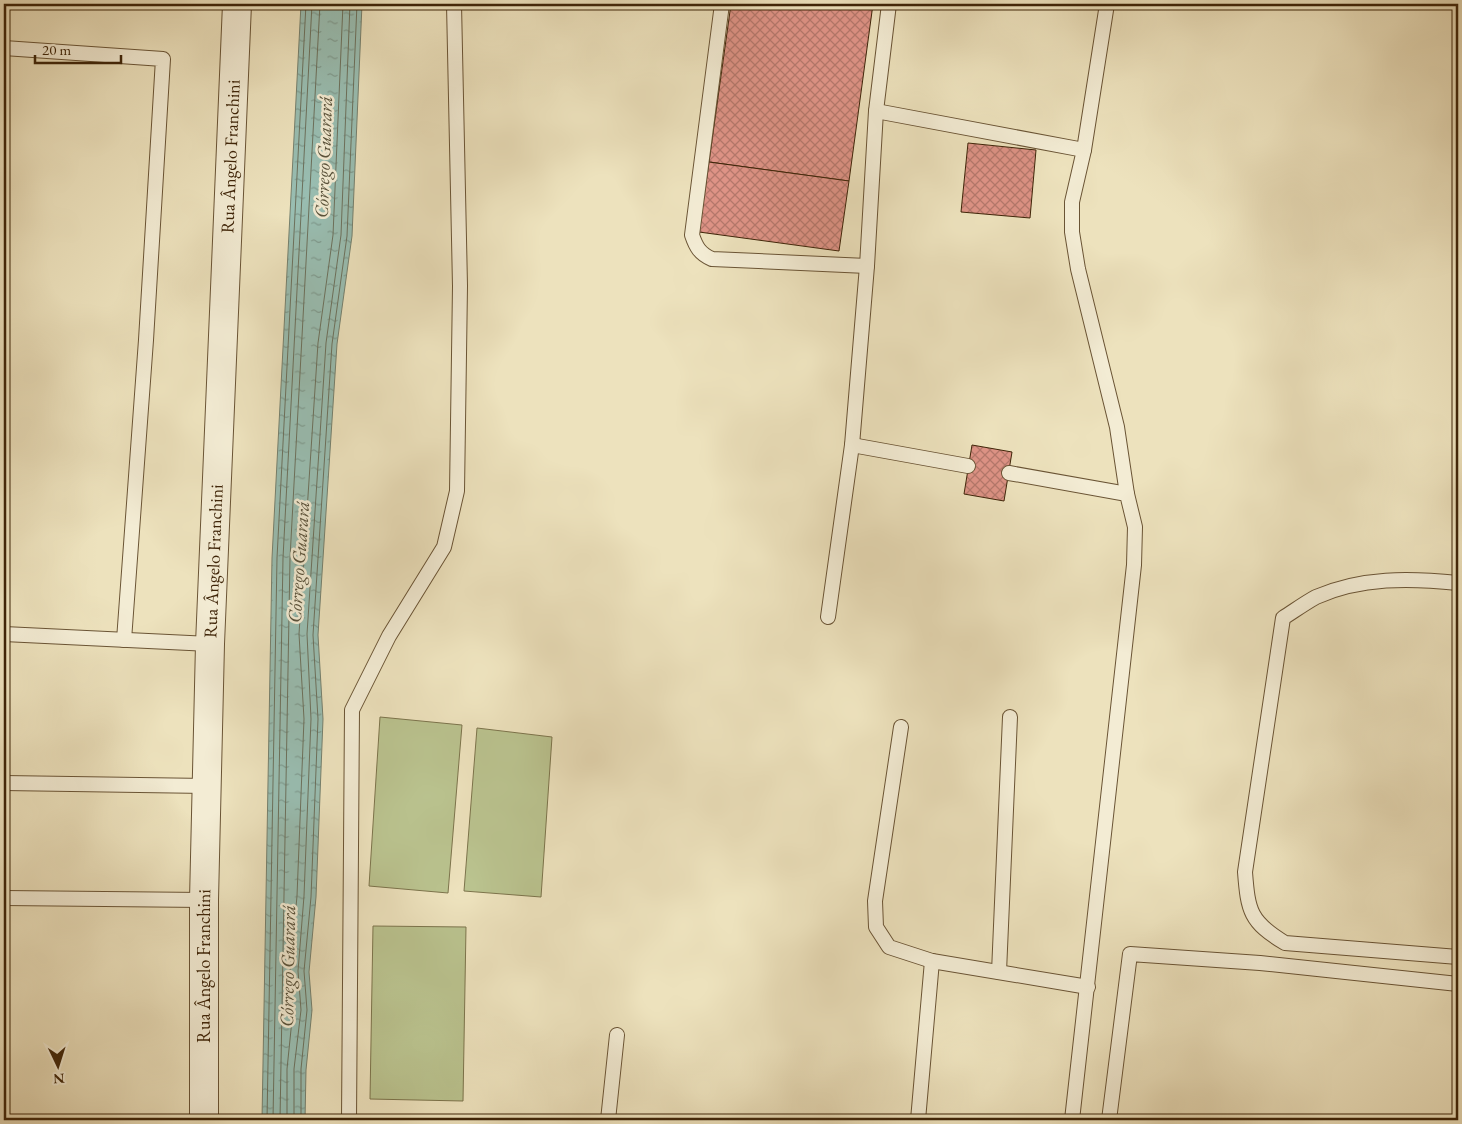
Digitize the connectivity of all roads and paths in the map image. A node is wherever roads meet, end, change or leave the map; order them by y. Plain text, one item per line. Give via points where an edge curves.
1 (237, 4) edge
2 (454, 4) edge
3 (722, 4) edge
4 (889, 4) edge
5 (1107, 4) edge
6 (4, 48) edge
7 (876, 111) junction
8 (1084, 150) junction
9 (868, 266) junction
10 (852, 445) junction
11 (968, 466) dead end
12 (1009, 473) dead end
13 (1127, 494) junction
14 (1458, 584) edge
15 (828, 617) dead end
16 (4, 634) edge
17 (124, 640) junction
18 (210, 644) junction
19 (1010, 717) dead end
20 (902, 727) dead end
21 (4, 783) edge
22 (207, 786) junction
23 (4, 898) edge
24 (204, 900) junction
25 (1458, 957) edge
26 (932, 961) junction
27 (999, 972) junction
28 (1458, 984) edge
29 (1088, 987) junction
30 (617, 1036) dead end
31 (204, 1120) edge
32 (349, 1120) edge
33 (608, 1120) edge
34 (918, 1120) edge
35 (1072, 1120) edge
36 (1109, 1120) edge

1 - 18 street, Rua Ângelo Franchini
2 - 32 lane via 460,286 457,491 444,547 389,636 352,710
3 - 9 lane via 692,235 696,247 712,259
4 - 7 lane
5 - 8 lane
6 - 17 lane via 163,59
7 - 8 lane
7 - 9 lane
8 - 13 lane via 1072,202 1072,232 1117,427
9 - 10 lane
10 - 11 lane
10 - 15 lane
12 - 13 lane
13 - 29 lane via 1135,527 1134,565
14 - 25 lane via 1418,579 1362,583 1316,598 1283,618 1245,872 1247,904 1263,930 1285,943
16 - 17 lane
17 - 18 lane
18 - 22 street, Rua Ângelo Franchini
19 - 27 lane
20 - 26 lane via 875,901 876,927 889,947
21 - 22 lane
22 - 24 street, Rua Ângelo Franchini
23 - 24 lane
24 - 31 street, Rua Ângelo Franchini
26 - 27 lane
26 - 34 lane
27 - 29 lane
28 - 36 lane via 1130,954
29 - 35 lane
30 - 33 lane

